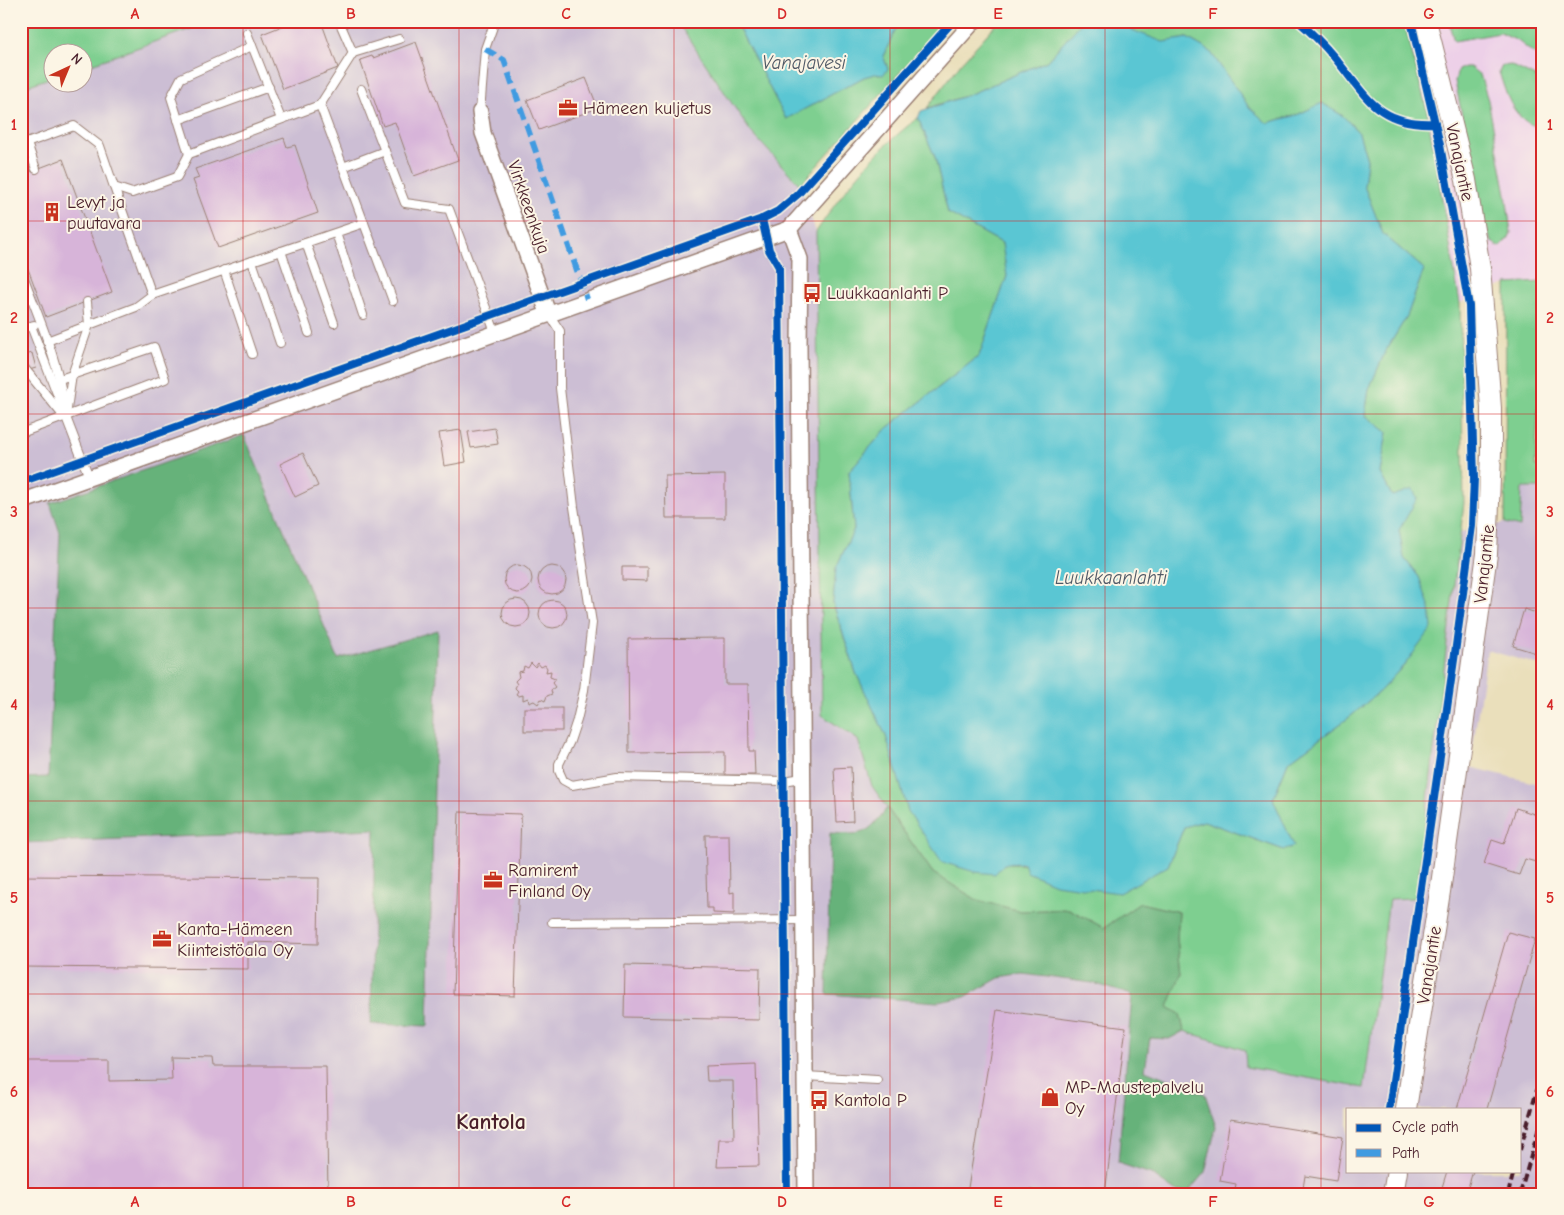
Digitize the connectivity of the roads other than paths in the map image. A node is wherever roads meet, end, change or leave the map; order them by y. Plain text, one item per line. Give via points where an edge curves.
1 (339, 21) edge
2 (495, 21) edge
3 (974, 21) edge
4 (1426, 21) edge
5 (247, 33) dead end
6 (399, 39) dead end
7 (252, 46) junction
8 (352, 53) junction
9 (268, 87) junction
10 (361, 88) dead end
11 (320, 105) junction
12 (480, 112) joint
13 (178, 120) junction
14 (281, 120) junction
15 (24, 144) edge
16 (385, 151) junction
17 (189, 154) junction
18 (343, 167) junction
19 (36, 169) dead end
20 (114, 187) junction
21 (364, 223) junction
22 (789, 229) junction
23 (336, 233) junction
24 (306, 243) junction
25 (281, 251) junction
26 (252, 261) junction
27 (21, 270) edge
28 (224, 270) junction
29 (152, 295) junction
30 (393, 301) dead end
31 (86, 302) dead end
32 (548, 313) junction
33 (363, 315) dead end
34 (40, 322) junction
35 (334, 323) dead end
36 (88, 325) junction
37 (31, 326) junction
38 (21, 330) edge
39 (495, 332) junction
40 (309, 333) dead end
41 (47, 341) junction
42 (280, 342) dead end
43 (252, 354) dead end
44 (21, 364) edge
45 (72, 375) junction
46 (60, 379) junction
47 (66, 418) junction
48 (21, 434) edge
49 (89, 477) junction
50 (21, 502) edge
51 (803, 778) junction
52 (804, 920) junction
53 (552, 922) dead end
54 (805, 1076) junction
55 (877, 1080) dead end
56 (1406, 1108) edge
57 (1396, 1172) edge
58 (806, 1194) edge
59 (811, 1194) edge
60 (875, 1194) edge
61 (1393, 1194) edge

1 - 8 lane
2 - 12 lane via 485,49
3 - 22 street
4 - 56 street, Vanajantie via 1466,180 1480,268 1491,408 1491,452 1486,554 1441,885
5 - 7 lane
6 - 8 lane
7 - 9 lane
7 - 13 lane via 181,78 171,98
8 - 11 lane
9 - 13 lane
9 - 14 lane
10 - 16 lane
11 - 14 lane
11 - 18 lane
12 - 32 street, Virkkeenkuja via 483,132
13 - 17 lane
14 - 17 lane
15 - 19 lane
15 - 20 lane via 74,126 100,146
16 - 18 lane
16 - 39 lane via 405,203 449,209
17 - 20 lane via 177,177 132,193
18 - 21 lane
20 - 29 lane
21 - 23 lane
21 - 30 lane
22 - 32 street
22 - 51 street via 800,259
23 - 24 lane
23 - 33 lane
24 - 25 lane
24 - 35 lane
25 - 26 lane
25 - 40 lane
26 - 28 lane
26 - 42 lane
27 - 34 lane
28 - 29 lane
28 - 43 lane
29 - 36 lane via 136,307
31 - 36 lane
32 - 39 street
32 - 51 lane via 560,331 560,388 592,623 584,690 577,720 558,771 563,780 572,784 617,777 783,781
34 - 37 lane
34 - 41 lane
36 - 41 lane
36 - 45 lane
37 - 38 lane
37 - 47 lane
39 - 49 street
41 - 46 lane
44 - 47 lane
45 - 46 lane
45 - 47 lane
45 - 47 lane via 154,347 165,379
46 - 47 lane
47 - 48 lane
47 - 49 lane
49 - 50 street
51 - 52 street
52 - 53 lane
52 - 54 street
54 - 55 lane
54 - 58 street
57 - 61 street
59 - 60 lane

